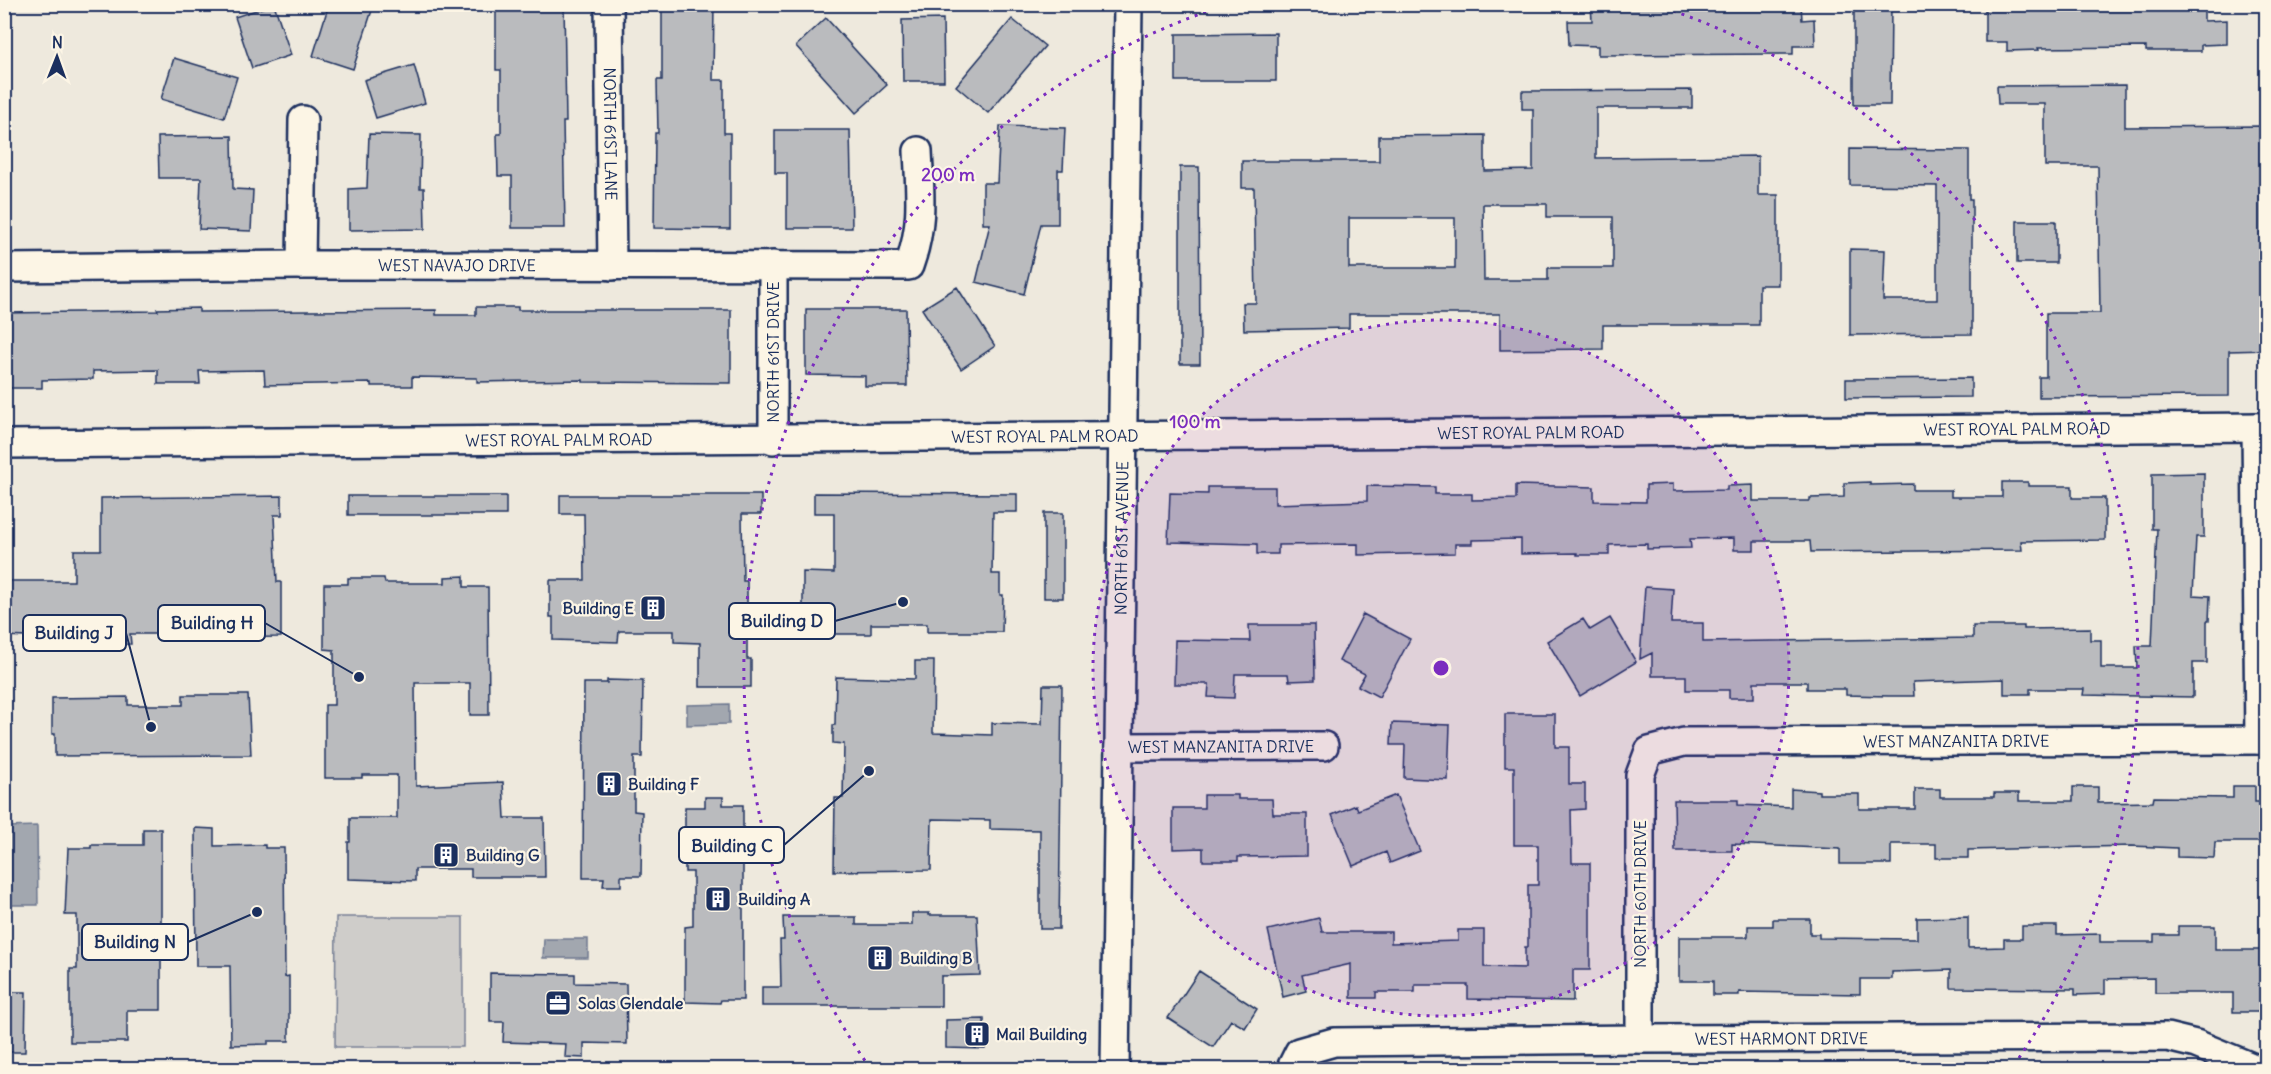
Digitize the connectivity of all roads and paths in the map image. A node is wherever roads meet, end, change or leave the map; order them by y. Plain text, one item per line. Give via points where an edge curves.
1 (609, 4) edge
2 (1128, 4) edge
3 (303, 120) dead end
4 (918, 151) dead end
5 (301, 265) junction
6 (773, 265) junction
7 (612, 266) junction
8 (4, 268) edge
9 (2261, 427) edge
10 (1123, 436) junction
11 (773, 440) junction
12 (4, 444) edge
13 (2263, 740) edge
14 (1324, 746) dead end
15 (1119, 747) junction
16 (1649, 751) joint
17 (1640, 1039) junction
18 (1294, 1061) edge
19 (1115, 1070) edge
20 (2259, 1070) edge

1 - 7 street, NORTH 61ST LANE
2 - 10 street, NORTH 61ST AVENUE
3 - 5 street
4 - 6 street, WEST NAVAJO DRIVE via 921,216 909,266
5 - 7 street, WEST NAVAJO DRIVE
5 - 8 street, WEST NAVAJO DRIVE
6 - 7 street, WEST NAVAJO DRIVE
6 - 11 street, NORTH 61ST DRIVE
9 - 10 street, WEST ROYAL PALM ROAD
9 - 13 street
10 - 11 street, WEST ROYAL PALM ROAD
10 - 15 street, NORTH 61ST AVENUE
11 - 12 street, WEST ROYAL PALM ROAD
13 - 16 street, WEST MANZANITA DRIVE via 1684,742
14 - 15 street, WEST MANZANITA DRIVE
15 - 19 street, NORTH 61ST AVENUE
16 - 17 street, NORTH 60TH DRIVE via 1640,775
17 - 18 street, WEST HARMONT DRIVE via 1334,1042
17 - 20 street, WEST HARMONT DRIVE via 2167,1037 2196,1044

